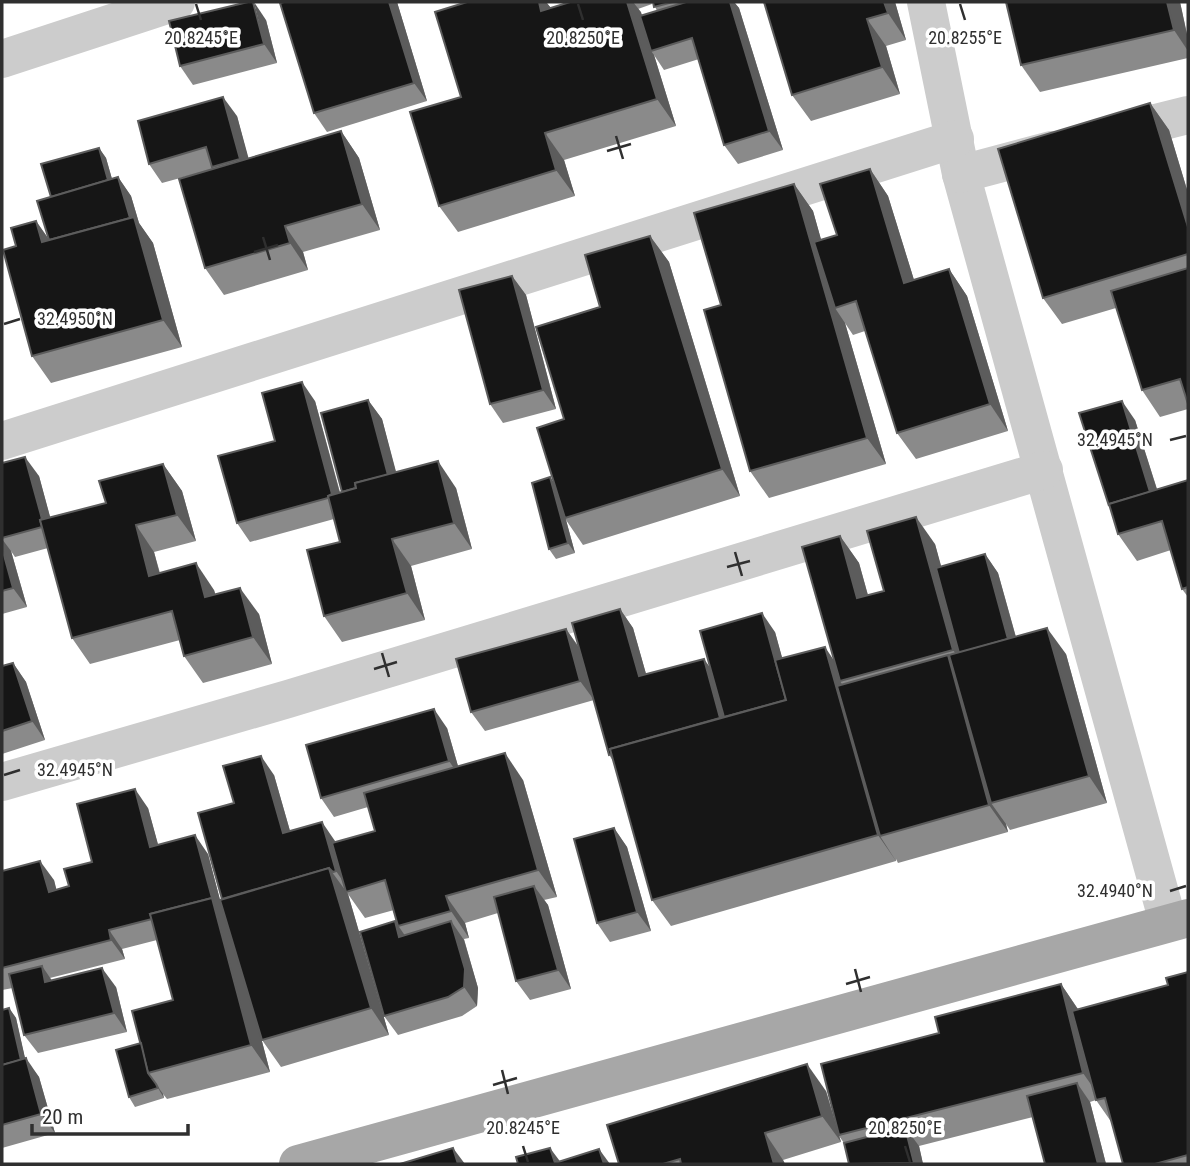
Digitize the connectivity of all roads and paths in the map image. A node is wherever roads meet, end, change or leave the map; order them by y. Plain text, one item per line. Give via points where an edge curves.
1 (176, 2) edge
2 (926, 2) edge
3 (2, 59) edge
4 (1188, 115) edge
5 (958, 156) junction
6 (2, 441) edge
7 (1044, 470) junction
8 (2, 782) edge
9 (1178, 920) edge
10 (298, 1164) edge

1 - 3 street
2 - 5 street
4 - 5 street
5 - 6 street
5 - 7 street
7 - 8 street
7 - 9 street
9 - 10 main road

